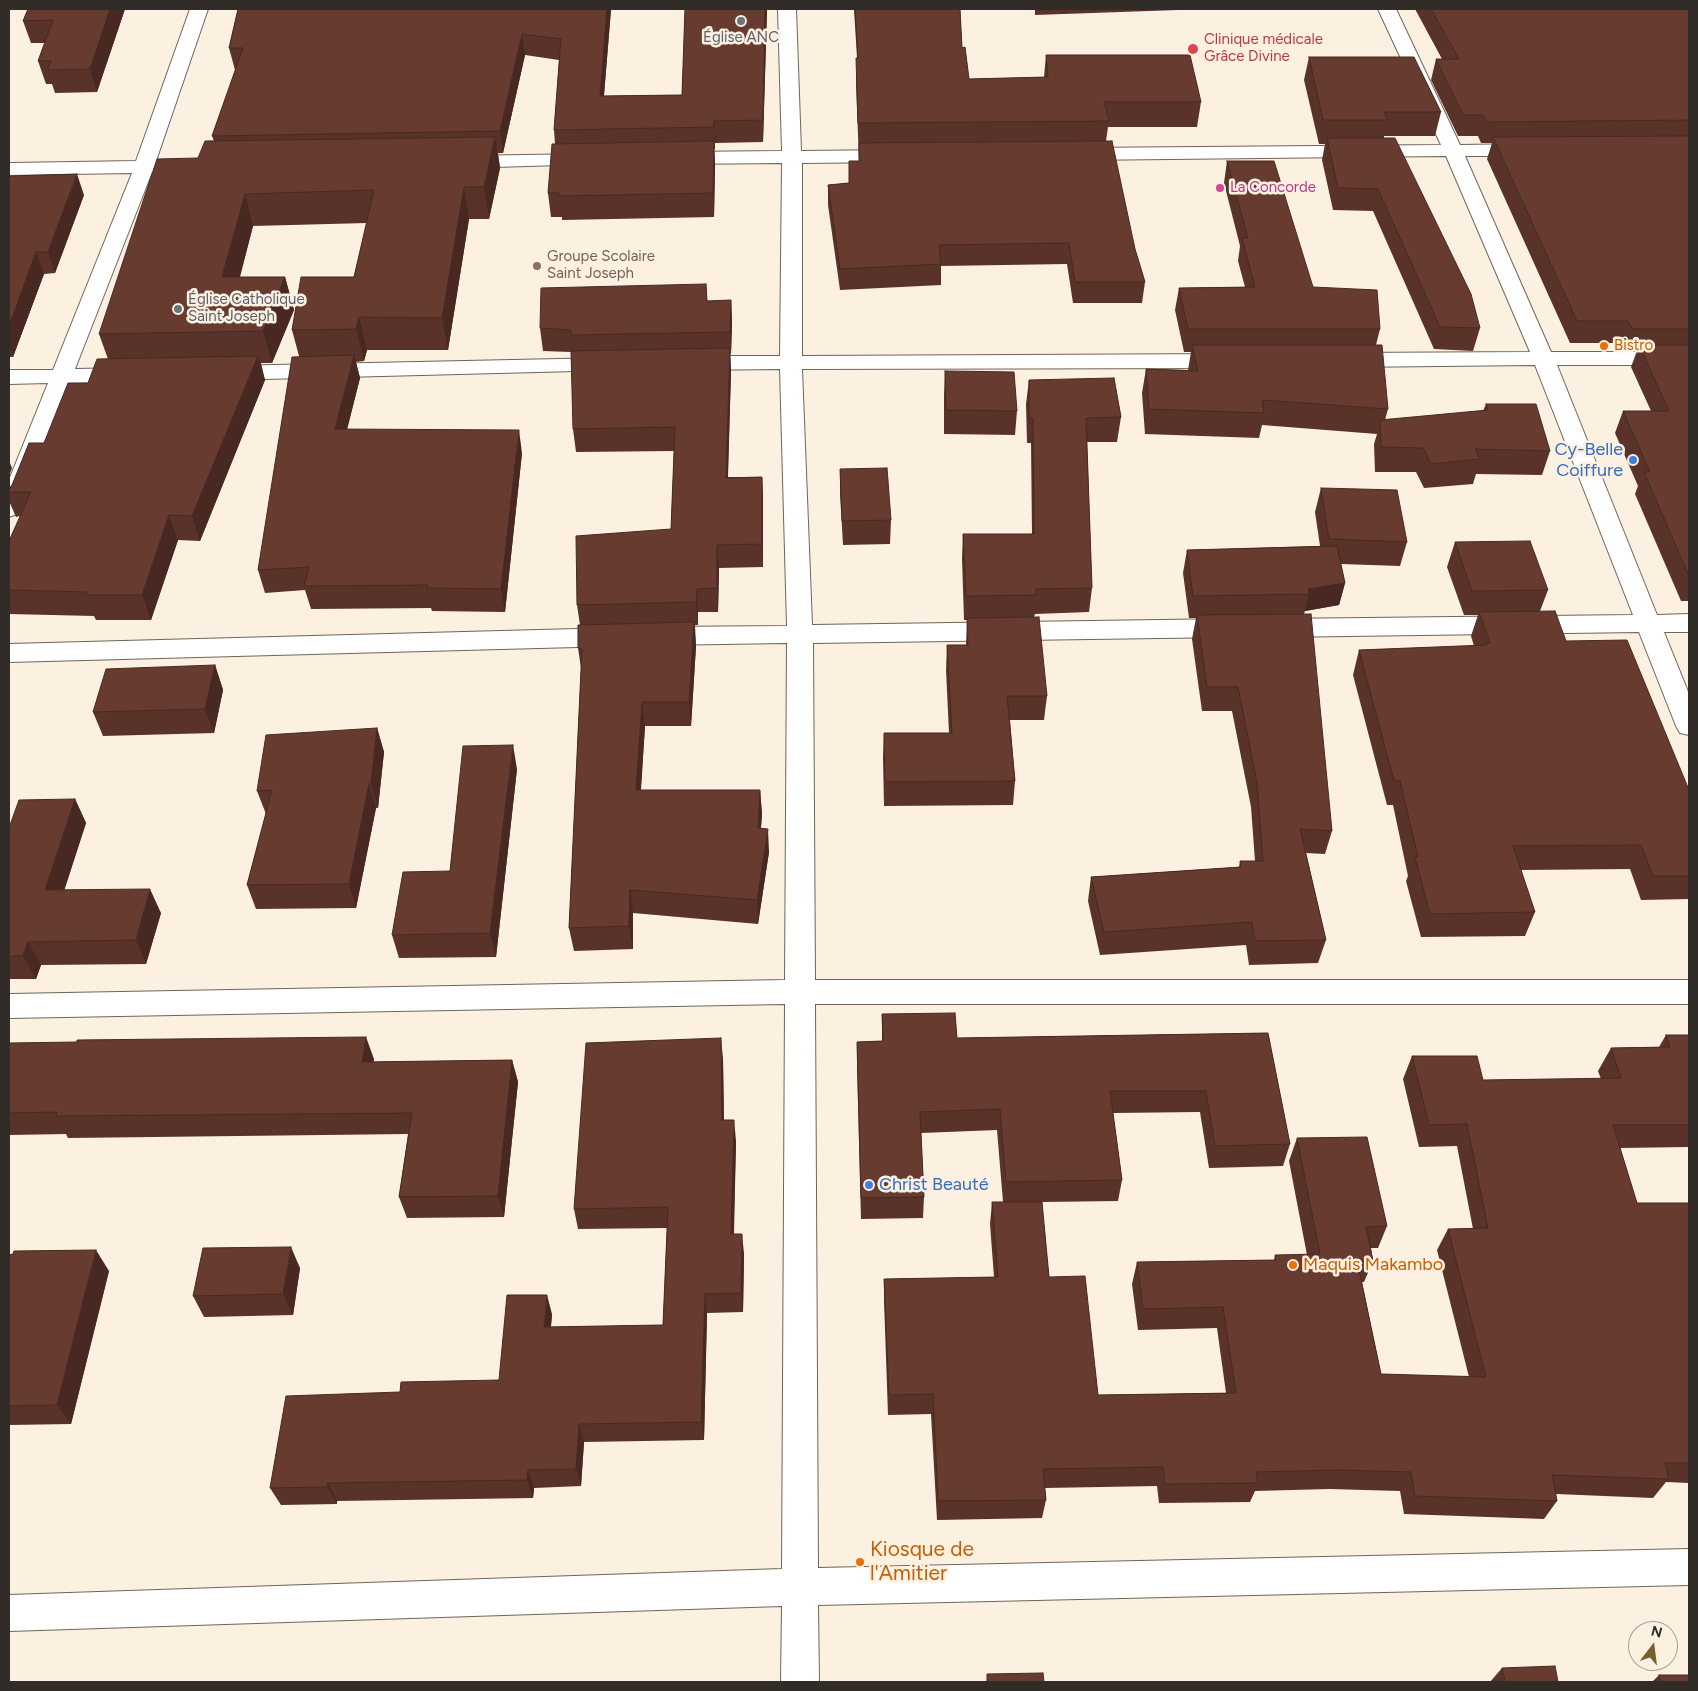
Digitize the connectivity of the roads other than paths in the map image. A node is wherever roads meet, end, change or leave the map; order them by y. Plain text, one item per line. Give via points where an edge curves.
1 (198, 9) edge
2 (787, 9) edge
3 (1387, 9) edge
4 (1551, 150) edge
5 (1453, 151) junction
6 (1058, 154) edge
7 (792, 156) junction
8 (910, 156) edge
9 (662, 159) edge
10 (602, 160) edge
11 (443, 162) edge
12 (214, 166) edge
13 (144, 167) junction
14 (9, 169) edge
15 (1689, 358) edge
16 (1247, 360) edge
17 (1326, 360) edge
18 (1544, 360) junction
19 (791, 361) junction
20 (633, 364) edge
21 (673, 364) edge
22 (209, 373) edge
23 (150, 374) edge
24 (61, 376) junction
25 (9, 377) edge
26 (9, 509) edge
27 (1647, 623) junction
28 (1689, 623) edge
29 (800, 633) junction
30 (9, 653) edge
31 (1689, 726) edge
32 (801, 992) junction
33 (1689, 992) edge
34 (9, 1006) edge
35 (1689, 1568) edge
36 (798, 1587) junction
37 (9, 1613) edge
38 (800, 1682) edge

1 - 13 street
2 - 7 street
3 - 5 street
4 - 5 street
5 - 6 street
5 - 18 street
7 - 8 street
7 - 9 street
7 - 19 street
10 - 11 street
12 - 13 street
13 - 14 street
13 - 24 street
15 - 18 street
16 - 19 street
17 - 18 street
18 - 27 street
19 - 21 street
19 - 29 street
20 - 22 street
23 - 24 street
24 - 25 street
24 - 26 street
27 - 28 street
27 - 29 street
27 - 31 street
29 - 30 street
29 - 32 street
32 - 33 street
32 - 34 street
32 - 36 street
35 - 36 street
36 - 37 street
36 - 38 street

